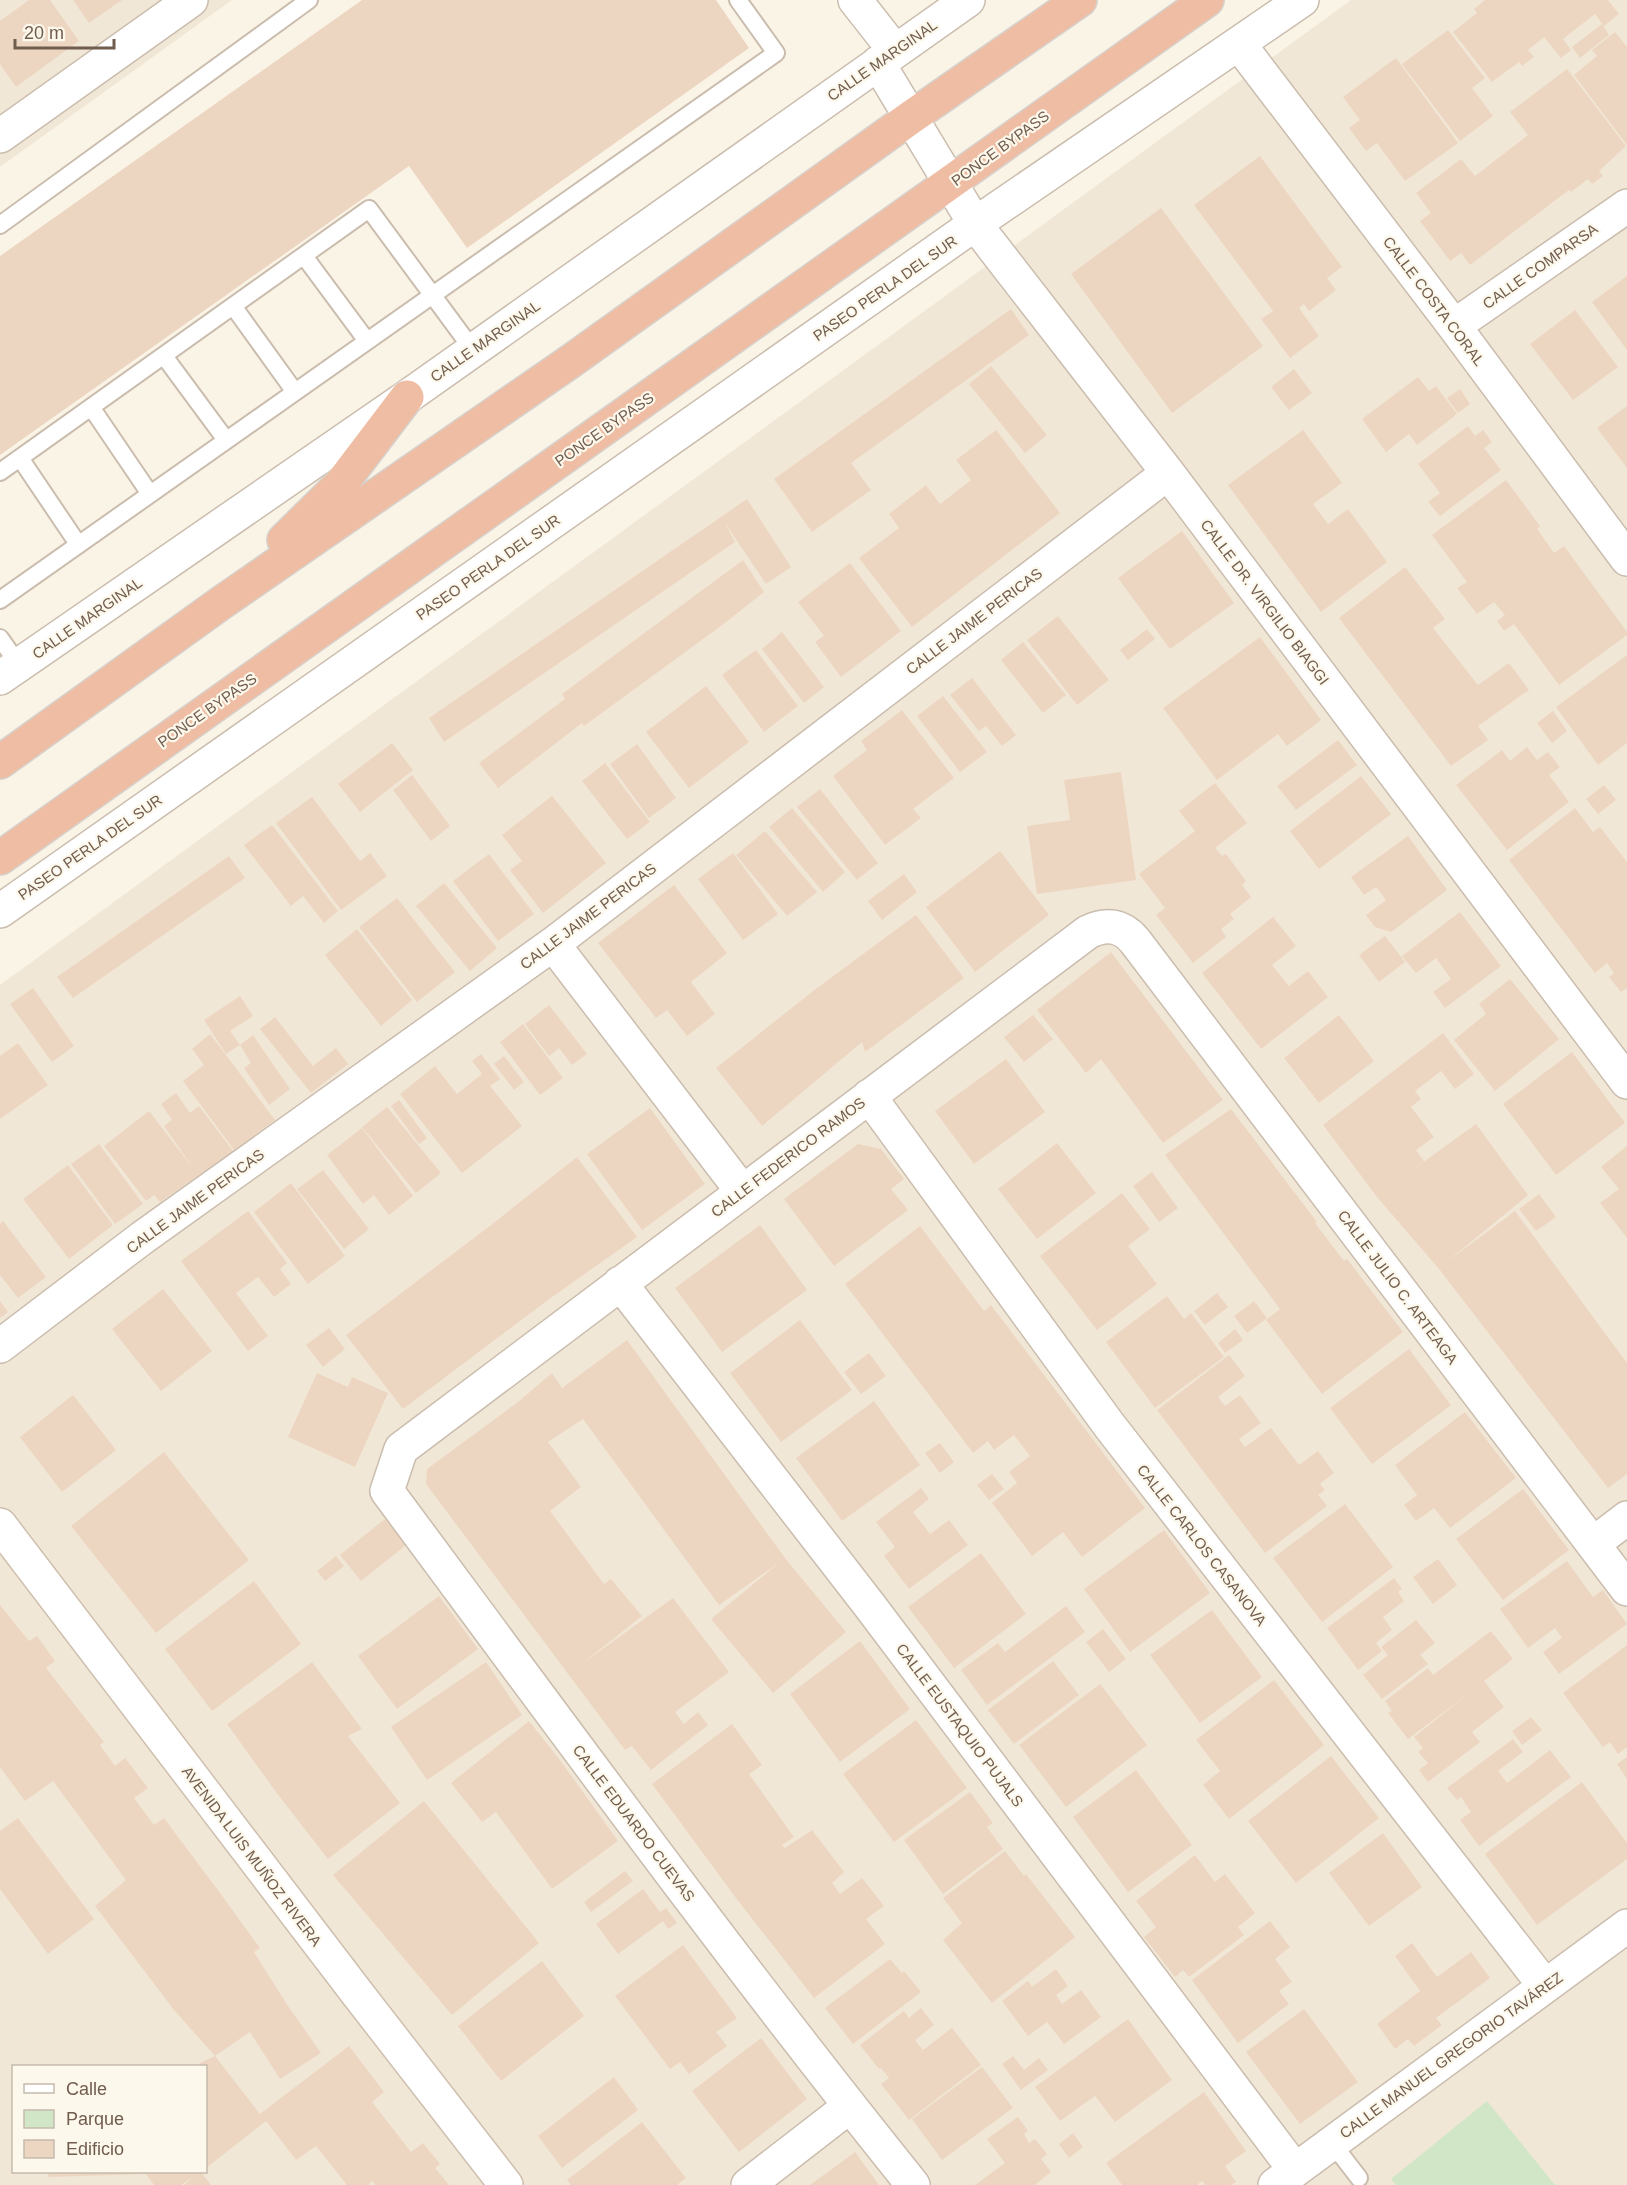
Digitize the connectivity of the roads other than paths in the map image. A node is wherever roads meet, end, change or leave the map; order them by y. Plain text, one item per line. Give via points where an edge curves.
1 (191, 0) edge
2 (309, 0) edge
3 (738, 0) edge
4 (855, 0) edge
5 (968, 0) edge
6 (1080, 0) edge
7 (1207, 0) edge
8 (1302, 0) edge
9 (1239, 44) junction
10 (887, 57) junction
11 (910, 118) junction
12 (0, 136) edge
13 (950, 184) junction
14 (1627, 206) edge
15 (975, 224) junction
16 (0, 225) edge
17 (304, 256) junction
18 (433, 295) junction
19 (233, 306) junction
20 (1454, 326) junction
21 (367, 341) junction
22 (473, 350) junction
23 (164, 356) junction
24 (295, 392) junction
25 (407, 397) junction
26 (91, 407) junction
27 (226, 440) junction
28 (20, 458) junction
29 (0, 472) edge
30 (1168, 473) junction
31 (150, 494) junction
32 (78, 544) junction
33 (1627, 560) edge
34 (0, 600) edge
35 (220, 603) junction
36 (0, 638) edge
37 (10, 672) edge
38 (0, 762) edge
39 (0, 858) edge
40 (0, 911) edge
41 (553, 944) junction
42 (1170, 986) joint
43 (1627, 1083) edge
44 (869, 1096) junction
45 (742, 1191) junction
46 (620, 1283) junction
47 (0, 1346) edge
48 (401, 1449) joint
49 (1627, 1518) edge
50 (0, 1525) edge
51 (1593, 1544) junction
52 (1627, 1589) edge
53 (1627, 1926) edge
54 (1545, 1986) junction
55 (850, 2106) junction
56 (1332, 2143) junction
57 (1285, 2178) edge
58 (1359, 2178) dead end
59 (506, 2185) edge
60 (748, 2185) edge
61 (913, 2185) edge

1 - 12 street
2 - 16 lane
3 - 18 lane via 776,53
4 - 10 street, CALLE DR. VIRGILIO BIAGGI
5 - 10 street, CALLE MARGINAL
6 - 11 highway
7 - 13 highway, PONCE BYPASS
8 - 9 street, PASEO PERLA DEL SUR
9 - 15 street, PASEO PERLA DEL SUR
9 - 20 street, CALLE COSTA CORAL
10 - 11 street, CALLE DR. VIRGILIO BIAGGI
10 - 22 street, CALLE MARGINAL
11 - 13 street, CALLE DR. VIRGILIO BIAGGI
11 - 35 highway via 571,361
13 - 15 street, CALLE DR. VIRGILIO BIAGGI
13 - 39 highway, PONCE BYPASS
14 - 20 street, CALLE COMPARSA
15 - 30 street, CALLE DR. VIRGILIO BIAGGI
15 - 40 street, PASEO PERLA DEL SUR
17 - 18 lane via 369,209
17 - 19 lane
17 - 21 lane
18 - 21 lane
18 - 22 lane
19 - 23 lane
19 - 24 lane
20 - 33 street, CALLE COSTA CORAL
21 - 24 lane
22 - 25 street, CALLE MARGINAL
23 - 26 lane
23 - 27 lane
24 - 27 lane
25 - 35 highway via 341,484
25 - 37 street, CALLE MARGINAL
26 - 28 lane
26 - 31 lane
27 - 31 lane
28 - 29 lane
28 - 32 lane
30 - 41 street, CALLE JAIME PERICAS
30 - 43 street, CALLE DR. VIRGILIO BIAGGI
31 - 32 lane
32 - 34 lane
35 - 38 highway
36 - 37 lane
41 - 45 street
41 - 47 street, CALLE JAIME PERICAS via 142,1238
42 - 44 street, CALLE FEDERICO RAMOS via 1130,934 1115,927 1096,927
42 - 51 street, CALLE JULIO C. ARTEAGA
44 - 45 street, CALLE FEDERICO RAMOS
44 - 54 street, CALLE CARLOS CASANOVA via 1109,1425
45 - 46 street, CALLE FEDERICO RAMOS
46 - 48 street, CALLE FEDERICO RAMOS
46 - 57 street, CALLE EUSTAQUIO PUJALS via 877,1615
48 - 55 street, CALLE EDUARDO CUEVAS via 387,1491 615,1799
49 - 51 street
50 - 59 street, AVENIDA LUIS MUÑOZ RIVERA
51 - 52 street, CALLE JULIO C. ARTEAGA
53 - 54 street, CALLE MANUEL GREGORIO TAVÁREZ
54 - 56 street, CALLE MANUEL GREGORIO TAVÁREZ
55 - 60 street
55 - 61 street, CALLE EDUARDO CUEVAS
56 - 57 street, CALLE MANUEL GREGORIO TAVÁREZ
56 - 58 lane

